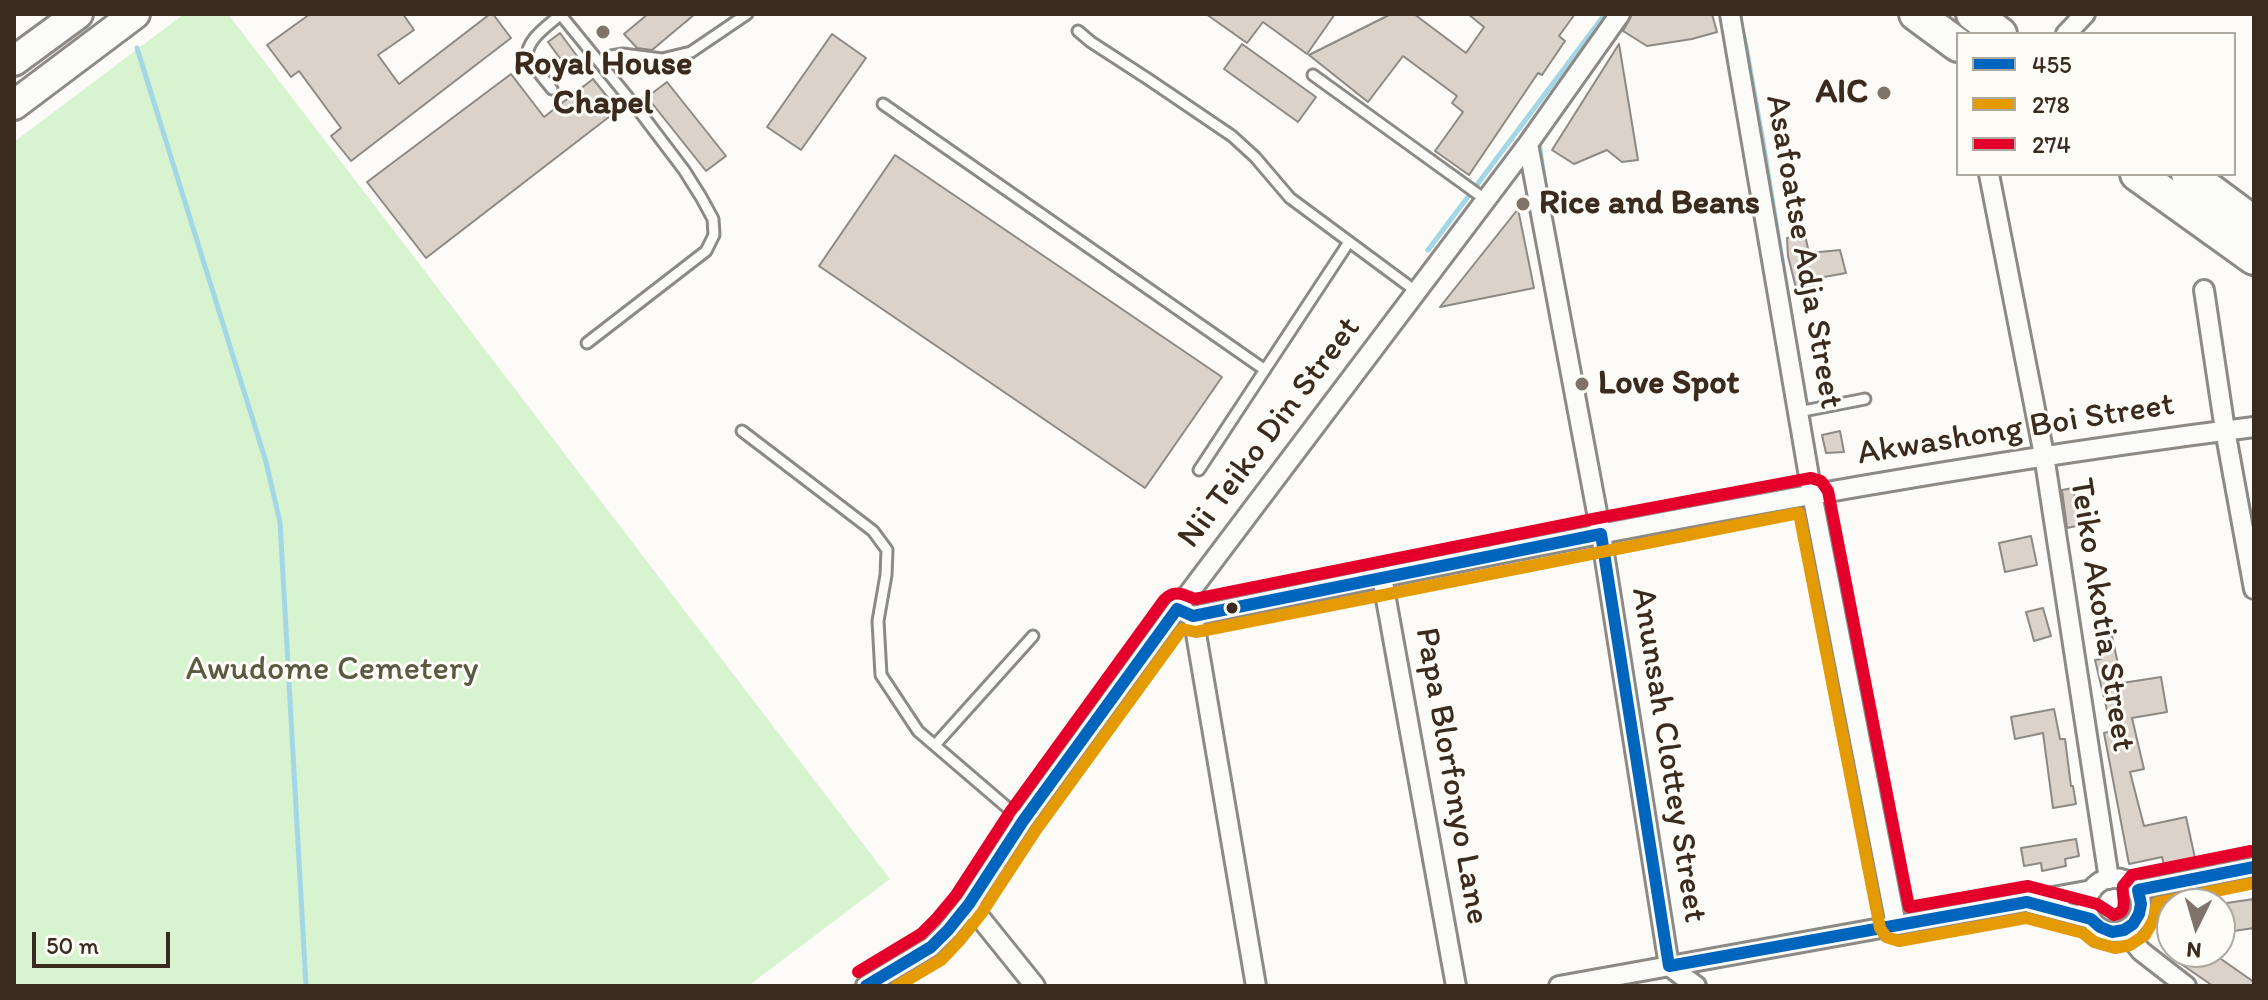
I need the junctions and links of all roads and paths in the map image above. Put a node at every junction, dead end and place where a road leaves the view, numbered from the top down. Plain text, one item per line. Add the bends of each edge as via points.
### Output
1 (78, 14) edge
2 (135, 14) edge
3 (560, 14) edge
4 (747, 14) edge
5 (1620, 14) edge
6 (1730, 14) edge
7 (1916, 14) edge
8 (1973, 14) edge
9 (2085, 14) edge
10 (1078, 31) dead end
11 (1997, 32) edge
12 (2068, 32) edge
13 (1956, 44) edge
14 (14, 61) edge
15 (602, 64) junction
16 (1313, 75) dead end
17 (552, 89) dead end
18 (883, 104) dead end
19 (14, 105) edge
20 (1528, 144) junction
21 (1989, 176) edge
22 (2140, 176) edge
23 (2191, 176) edge
24 (1486, 200) junction
25 (2254, 223) edge
26 (1349, 242) junction
27 (2254, 258) edge
28 (2204, 290) dead end
29 (1417, 292) junction
30 (587, 343) dead end
31 (1265, 370) junction
32 (1865, 399) dead end
33 (1798, 412) junction
34 (2254, 427) edge
35 (2225, 430) junction
36 (742, 431) dead end
37 (2044, 455) junction
38 (1199, 470) dead end
39 (1812, 494) junction
40 (1601, 534) junction
41 (1382, 577) junction
42 (2254, 589) edge
43 (1185, 612) junction
44 (1033, 636) dead end
45 (935, 745) junction
46 (1023, 821) junction
47 (2254, 867) edge
48 (2109, 879) junction
49 (2092, 890) junction
50 (2138, 890) junction
51 (2027, 902) junction
52 (969, 904) junction
53 (2091, 919) junction
54 (1896, 925) junction
55 (2124, 930) junction
56 (1669, 966) junction
57 (866, 986) edge
58 (1035, 986) edge
59 (1256, 986) edge
60 (1456, 986) edge
61 (1559, 986) edge
62 (1696, 986) edge
63 (2186, 986) edge

1 - 14 main road
2 - 19 main road
3 - 15 lane
3 - 17 lane via 526,53
4 - 15 lane via 691,52 662,59 623,54
5 - 20 street, Nii Teiko Din Street
6 - 33 street, Asafoatse Adja Street
7 - 13 highway
8 - 11 highway
9 - 12 street
10 - 26 lane via 1232,136 1290,198
15 - 30 lane via 684,170 713,219 714,235 706,251
16 - 24 lane
18 - 31 lane
20 - 24 street, Nii Teiko Din Street
20 - 40 street, Anunsah Clottey Street
21 - 37 street, Teiko Akotia Street
22 - 27 highway
23 - 25 highway
24 - 29 street, Nii Teiko Din Street
26 - 29 lane
26 - 31 lane
28 - 35 street
29 - 43 street, Nii Teiko Din Street
31 - 38 lane
32 - 33 lane
33 - 39 street, Asafoatse Adja Street
34 - 35 street, Akwashong Boi Street
35 - 37 street, Akwashong Boi Street
35 - 42 street
36 - 45 lane via 873,531 887,550 878,621 881,675 918,731
37 - 39 street, Akwashong Boi Street
37 - 48 street, Teiko Akotia Street
39 - 40 street, Akwashong Boi Street
39 - 54 street, Asafoatse Adja Street
40 - 41 street, Akwashong Boi Street
40 - 56 street, Anunsah Clottey Street
41 - 43 street, Akwashong Boi Street
41 - 60 street, Papa Blorfonyo Lane
43 - 46 street, Nii Teiko Din Street
43 - 59 street
44 - 45 lane
45 - 46 lane
46 - 52 street, Nii Teiko Din Street
47 - 50 street
48 - 49 street
48 - 50 street via 2127,880
49 - 51 street
49 - 53 street
50 - 55 street via 2139,914
51 - 53 street
51 - 54 street
52 - 57 street, Nii Teiko Din Street via 931,947
52 - 58 street
53 - 55 street via 2112,932
54 - 56 street
55 - 63 street via 2141,951
56 - 61 street
56 - 62 street, Anunsah Clottey Street

